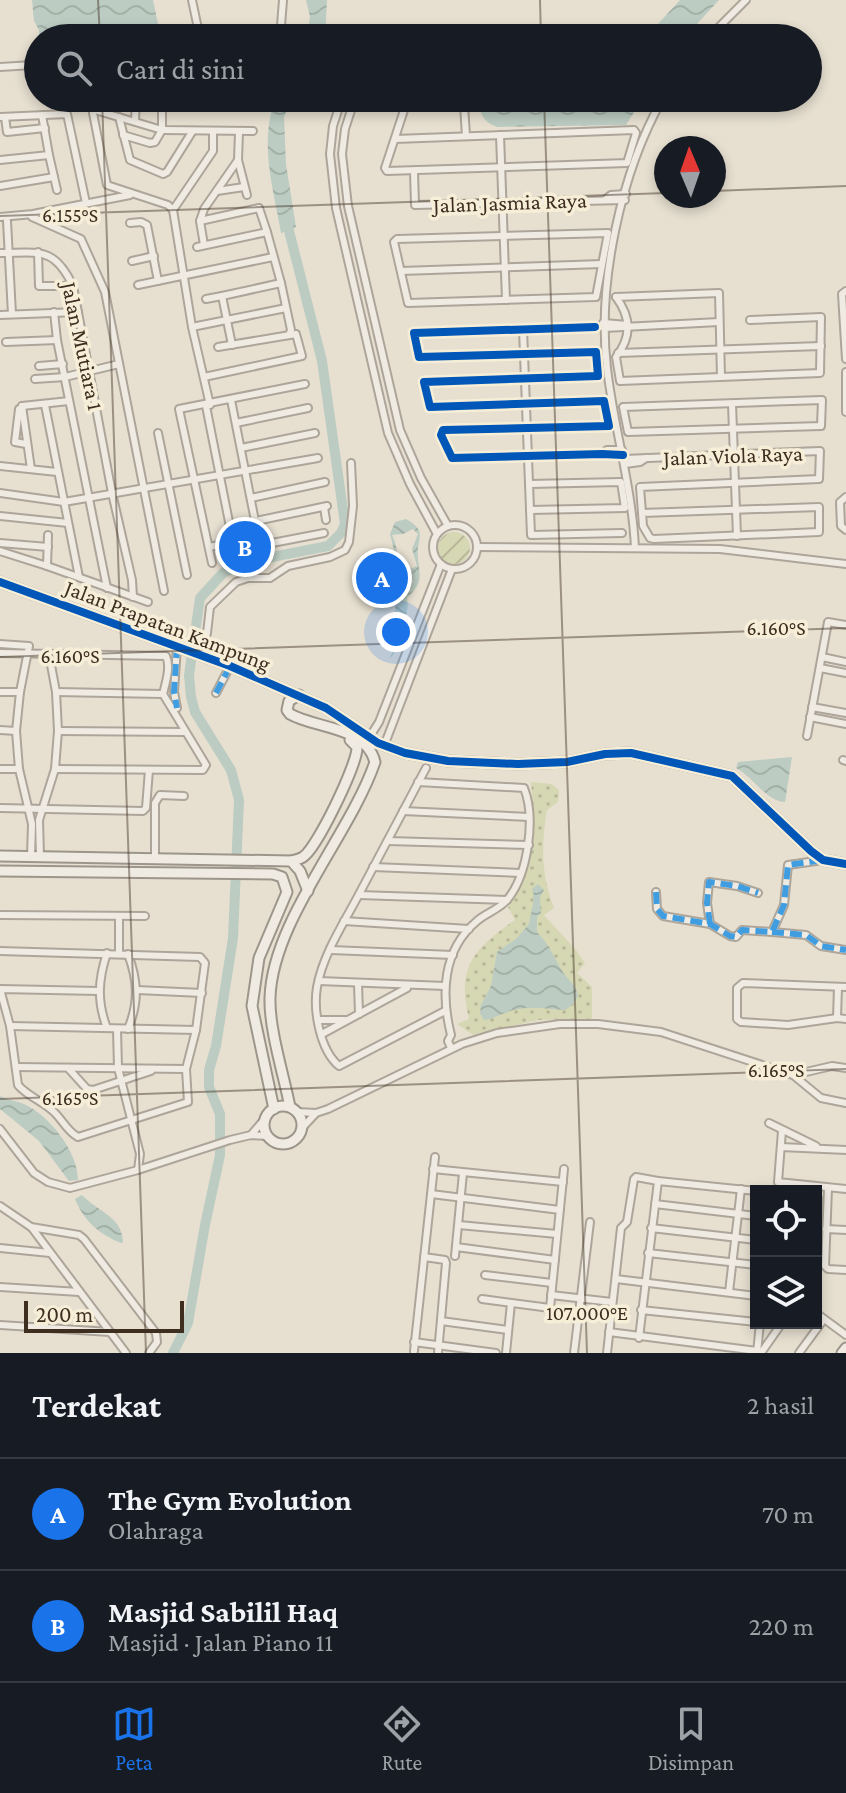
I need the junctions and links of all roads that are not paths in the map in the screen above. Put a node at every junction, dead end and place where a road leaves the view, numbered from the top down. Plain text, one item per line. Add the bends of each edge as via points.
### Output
1 (192, 0) edge
2 (283, 0) edge
3 (746, 0) edge
4 (197, 24) edge
5 (281, 24) edge
6 (722, 24) edge
7 (24, 66) edge
8 (0, 67) edge
9 (94, 112) edge
10 (102, 112) edge
11 (135, 112) edge
12 (162, 112) edge
13 (338, 112) edge
14 (350, 112) edge
15 (403, 112) edge
16 (464, 112) edge
17 (655, 112) edge
18 (42, 115) junction
19 (2, 117) edge
20 (119, 117) junction
21 (135, 121) junction
22 (45, 128) junction
23 (162, 130) junction
24 (253, 131) dead end
25 (192, 132) junction
26 (239, 132) junction
27 (213, 133) junction
28 (123, 135) junction
29 (500, 135) junction
30 (466, 136) junction
31 (395, 139) junction
32 (49, 155) junction
33 (0, 160) edge
34 (238, 160) junction
35 (501, 168) junction
36 (414, 171) junction
37 (54, 177) junction
38 (107, 185) junction
39 (0, 186) edge
40 (244, 187) junction
41 (174, 188) dead end
42 (57, 190) dead end
43 (217, 191) junction
44 (134, 194) junction
45 (183, 194) junction
46 (247, 195) dead end
47 (625, 197) junction
48 (109, 198) junction
49 (503, 202) junction
50 (86, 203) junction
51 (173, 210) junction
52 (33, 216) junction
53 (2, 219) edge
54 (200, 221) junction
55 (130, 223) dead end
56 (267, 232) junction
57 (504, 236) junction
58 (38, 252) junction
59 (0, 253) edge
60 (9, 253) junction
61 (154, 256) junction
62 (273, 257) junction
63 (132, 261) dead end
64 (602, 264) junction
65 (505, 268) junction
66 (401, 271) junction
67 (183, 277) junction
68 (158, 281) junction
69 (281, 283) junction
70 (138, 285) dead end
71 (73, 286) junction
72 (846, 291) edge
73 (222, 296) junction
74 (206, 299) dead end
75 (506, 300) junction
76 (286, 308) junction
77 (54, 312) junction
78 (78, 312) junction
79 (12, 314) junction
80 (0, 315) edge
81 (227, 320) junction
82 (750, 320) dead end
83 (719, 322) junction
84 (845, 324) edge
85 (604, 325) junction
86 (628, 325) junction
87 (192, 327) junction
88 (595, 327) dead end
89 (523, 329) junction
90 (289, 335) junction
91 (57, 340) junction
92 (6, 342) dead end
93 (232, 345) junction
94 (821, 346) junction
95 (218, 347) dead end
96 (720, 350) junction
97 (618, 353) junction
98 (524, 354) junction
99 (846, 359) edge
100 (63, 364) junction
101 (119, 364) junction
102 (39, 366) dead end
103 (846, 372) edge
104 (90, 373) junction
105 (65, 377) junction
106 (204, 377) junction
107 (721, 377) junction
108 (35, 379) dead end
109 (525, 379) junction
110 (305, 384) dead end
111 (231, 400) junction
112 (69, 401) junction
113 (526, 404) junction
114 (732, 404) junction
115 (45, 405) junction
116 (208, 405) junction
117 (308, 408) dead end
118 (846, 410) edge
119 (236, 423) junction
120 (527, 428) junction
121 (733, 429) junction
122 (158, 433) dead end
123 (315, 433) dead end
124 (241, 448) junction
125 (734, 455) junction
126 (528, 456) junction
127 (624, 457) junction
128 (318, 458) dead end
129 (351, 463) dead end
130 (0, 466) edge
131 (31, 469) junction
132 (245, 471) junction
133 (57, 472) junction
134 (221, 475) junction
135 (421, 478) junction
136 (194, 479) junction
137 (325, 482) dead end
138 (735, 483) junction
139 (165, 484) junction
140 (410, 484) junction
141 (529, 484) junction
142 (146, 487) junction
143 (0, 493) edge
144 (112, 493) junction
145 (846, 497) edge
146 (88, 498) junction
147 (251, 498) junction
148 (64, 502) junction
149 (530, 510) junction
150 (736, 510) junction
151 (642, 513) junction
152 (0, 516) edge
153 (326, 520) dead end
154 (256, 521) junction
155 (68, 523) junction
156 (448, 526) junction
157 (846, 530) edge
158 (324, 533) dead end
159 (622, 533) dead end
160 (437, 534) junction
161 (48, 535) dead end
162 (737, 536) junction
163 (260, 540) junction
164 (233, 542) junction
165 (0, 543) edge
166 (48, 547) junction
167 (209, 547) junction
168 (477, 547) junction
169 (635, 548) junction
170 (0, 551) edge
171 (212, 563) dead end
172 (441, 564) junction
173 (846, 564) edge
174 (47, 566) junction
175 (452, 569) junction
176 (187, 575) dead end
177 (79, 577) junction
178 (0, 582) edge
179 (107, 588) junction
180 (164, 591) dead end
181 (133, 597) junction
182 (148, 602) dead end
183 (846, 625) edge
184 (0, 644) edge
185 (180, 647) junction
186 (0, 653) edge
187 (29, 654) junction
188 (49, 654) junction
189 (200, 654) junction
190 (822, 657) junction
191 (846, 662) edge
192 (230, 666) junction
193 (820, 668) junction
194 (846, 673) edge
195 (287, 691) junction
196 (0, 692) edge
197 (20, 692) junction
198 (56, 692) junction
199 (216, 693) dead end
200 (163, 694) junction
201 (299, 695) junction
202 (812, 707) junction
203 (177, 708) dead end
204 (846, 713) edge
205 (810, 717) junction
206 (846, 724) edge
207 (0, 730) edge
208 (16, 731) junction
209 (58, 731) junction
210 (185, 732) junction
211 (807, 736) dead end
212 (369, 738) junction
213 (384, 746) junction
214 (426, 768) dead end
215 (0, 769) edge
216 (19, 769) junction
217 (55, 769) junction
218 (149, 770) junction
219 (418, 782) junction
220 (345, 783) junction
221 (361, 792) junction
222 (184, 796) dead end
223 (0, 808) edge
224 (26, 808) junction
225 (44, 808) junction
226 (403, 811) junction
227 (529, 817) junction
228 (388, 841) junction
229 (529, 845) junction
230 (0, 856) edge
231 (35, 856) junction
232 (155, 859) junction
233 (823, 860) junction
234 (291, 861) junction
235 (846, 864) edge
236 (373, 867) junction
237 (0, 871) edge
238 (35, 871) junction
239 (521, 873) junction
240 (308, 891) junction
241 (656, 892) dead end
242 (758, 893) dead end
243 (359, 895) junction
244 (507, 900) junction
245 (0, 915) edge
246 (119, 916) junction
247 (145, 916) dead end
248 (344, 921) junction
249 (710, 924) junction
250 (469, 929) junction
251 (772, 932) junction
252 (331, 950) junction
253 (846, 950) edge
254 (0, 951) edge
255 (107, 953) junction
256 (119, 954) junction
257 (128, 954) junction
258 (453, 955) junction
259 (256, 972) junction
260 (273, 976) junction
261 (319, 981) junction
262 (358, 984) junction
263 (445, 986) junction
264 (410, 987) junction
265 (842, 987) edge
266 (137, 990) junction
267 (99, 991) junction
268 (202, 993) junction
269 (445, 1011) junction
270 (359, 1014) junction
271 (837, 1018) junction
272 (348, 1019) junction
273 (846, 1019) edge
274 (318, 1020) junction
275 (10, 1026) junction
276 (107, 1028) junction
277 (117, 1029) junction
278 (128, 1029) junction
279 (196, 1030) junction
280 (322, 1034) junction
281 (451, 1035) junction
282 (462, 1044) junction
283 (451, 1048) junction
284 (16, 1067) junction
285 (68, 1068) junction
286 (118, 1068) junction
287 (846, 1068) edge
288 (156, 1069) junction
289 (186, 1069) junction
290 (810, 1070) junction
291 (793, 1075) junction
292 (120, 1083) junction
293 (803, 1086) junction
294 (846, 1103) edge
295 (274, 1109) junction
296 (293, 1110) junction
297 (316, 1113) junction
298 (263, 1121) junction
299 (130, 1122) junction
300 (769, 1123) dead end
301 (303, 1127) junction
302 (0, 1129) edge
303 (782, 1131) junction
304 (251, 1135) junction
305 (3, 1136) edge
306 (267, 1136) junction
307 (781, 1147) junction
308 (822, 1149) junction
309 (846, 1150) edge
310 (140, 1154) junction
311 (435, 1157) dead end
312 (152, 1165) junction
313 (433, 1169) junction
314 (564, 1169) dead end
315 (138, 1170) junction
316 (463, 1173) junction
317 (658, 1181) junction
318 (563, 1182) junction
319 (828, 1188) junction
320 (741, 1189) junction
321 (846, 1189) edge
322 (750, 1190) edge
323 (431, 1194) junction
324 (461, 1198) junction
325 (655, 1204) junction
326 (0, 1206) edge
327 (560, 1210) junction
328 (737, 1214) junction
329 (750, 1215) edge
330 (590, 1222) dead end
331 (459, 1225) junction
332 (31, 1227) junction
333 (651, 1228) junction
334 (826, 1229) junction
335 (846, 1230) edge
336 (557, 1234) junction
337 (735, 1237) junction
338 (750, 1239) edge
339 (456, 1247) junction
340 (0, 1248) edge
341 (50, 1253) junction
342 (648, 1253) junction
343 (455, 1256) dead end
344 (424, 1257) junction
345 (555, 1260) junction
346 (732, 1262) junction
347 (750, 1264) edge
348 (846, 1270) edge
349 (485, 1275) dead end
350 (616, 1279) junction
351 (644, 1281) junction
352 (552, 1283) junction
353 (0, 1287) edge
354 (79, 1292) junction
355 (729, 1292) junction
356 (551, 1295) junction
357 (750, 1295) edge
358 (482, 1299) dead end
359 (580, 1299) junction
360 (612, 1302) junction
361 (511, 1303) junction
362 (641, 1310) junction
363 (824, 1319) joint
364 (441, 1321) junction
365 (750, 1322) edge
366 (0, 1325) edge
367 (758, 1329) edge
368 (777, 1329) edge
369 (508, 1330) junction
370 (110, 1332) junction
371 (609, 1332) junction
372 (846, 1335) edge
373 (639, 1338) junction
374 (414, 1342) junction
375 (119, 1343) junction
376 (846, 1348) edge
377 (439, 1349) edge
378 (414, 1351) dead end
379 (758, 1352) edge
380 (116, 1353) edge
381 (126, 1353) edge
382 (149, 1353) edge
383 (496, 1353) edge
384 (506, 1353) edge
385 (574, 1353) edge
386 (607, 1353) edge
387 (799, 1353) edge
388 (842, 1353) edge

1 - 4 street
2 - 5 street
3 - 6 street
7 - 8 street
9 - 38 street
10 - 20 street
11 - 21 street
12 - 23 street
13 - 140 street via 330,154 336,208 388,433
14 - 135 street via 342,154 348,206 400,430
15 - 31 street
16 - 30 street
17 - 47 street
18 - 19 street
18 - 22 street
18 - 50 street via 67,114
19 - 22 street via 7,132
20 - 21 street
20 - 28 street
21 - 23 street
22 - 32 street
23 - 25 street
23 - 28 street via 150,143
24 - 26 street
25 - 27 street
25 - 28 street via 163,174 131,162
26 - 27 street
26 - 34 street
27 - 45 street via 213,151
29 - 30 street
29 - 35 street
29 - 35 street via 636,133 627,163
30 - 31 street
31 - 36 street via 385,168
32 - 33 street
32 - 37 street
34 - 40 street
34 - 43 street
35 - 36 street
35 - 49 street
36 - 49 street, Jalan Jasmia Raya via 415,205
37 - 39 street
37 - 42 street
38 - 44 street
38 - 48 street
40 - 43 street
40 - 46 street
41 - 45 street
43 - 54 street
44 - 48 street
44 - 51 street
45 - 51 street
47 - 49 street, Jalan Jasmia Raya
47 - 85 street via 607,279
48 - 50 street
49 - 57 street
50 - 52 street
51 - 67 street
52 - 53 street
52 - 101 street via 81,239 86,247 105,292
53 - 60 street
54 - 56 street via 259,208
54 - 56 street via 200,246
55 - 61 street via 147,225
56 - 62 street
57 - 64 street via 608,233
57 - 65 street
57 - 66 street via 397,239
58 - 60 street
58 - 71 street, Jalan Mutiara 1 via 63,265
58 - 71 street via 39,286
59 - 60 street
60 - 79 street
61 - 63 street
61 - 68 street
62 - 67 street
62 - 69 street
64 - 65 street
64 - 75 street via 596,297
65 - 66 street
65 - 75 street
66 - 75 street via 408,303
67 - 68 street
67 - 87 street
68 - 70 street
69 - 73 street
69 - 76 street
71 - 78 street, Jalan Mutiara 1
72 - 84 street
73 - 74 street
73 - 81 street
76 - 81 street
76 - 90 street
77 - 78 street
77 - 79 street
77 - 91 street
78 - 104 street, Jalan Mutiara 1
79 - 80 street
81 - 87 street
81 - 93 street
82 - 94 street via 821,317
83 - 86 street
83 - 86 street via 719,293 616,297 626,310
83 - 96 street
84 - 99 street
85 - 86 street
85 - 127 street
86 - 97 street
87 - 106 street
88 - 89 street
89 - 98 street
89 - 98 street via 414,333 419,357
90 - 93 street
90 - 106 street via 297,334 302,357
91 - 92 street
91 - 100 street
93 - 95 street
94 - 96 street
94 - 107 street via 817,374
96 - 97 street
96 - 107 street
97 - 107 street via 618,377 625,382
98 - 109 street
98 - 109 street via 596,352 598,376
100 - 102 street
100 - 105 street
101 - 104 street
101 - 142 street
103 - 118 street
104 - 105 street
104 - 144 street, Jalan Mutiara 1
105 - 108 street
105 - 112 street
106 - 116 street
109 - 113 street
109 - 113 street via 424,382 430,407
110 - 111 street
111 - 116 street
111 - 119 street
112 - 115 street
112 - 146 street
113 - 120 street
113 - 120 street via 604,401 609,426
114 - 121 street
114 - 121 street via 822,400 821,426
114 - 121 street via 623,407 628,432
115 - 131 street via 20,407 15,442 26,444
115 - 133 street
116 - 134 street
116 - 136 street via 179,409
117 - 119 street
119 - 124 street
120 - 126 street
120 - 126 street, Jalan Viola Raya via 443,430 441,435 452,458
121 - 125 street
122 - 139 street
123 - 124 street
124 - 132 street
125 - 127 street, Jalan Viola Raya via 640,462
125 - 138 street
125 - 138 street, Jalan Viola Raya via 820,451 819,479
126 - 127 street, Jalan Viola Raya via 607,450
126 - 141 street
127 - 169 street
128 - 132 street
129 - 189 street via 353,506 345,550 286,566 270,578 236,582 210,607
130 - 131 street
131 - 133 street
132 - 134 street
132 - 147 street
133 - 148 street
134 - 136 street
134 - 164 street
135 - 140 street
135 - 156 street
136 - 139 street
136 - 167 street
137 - 147 street
138 - 150 street
138 - 151 street via 640,487
139 - 142 street
139 - 176 street
140 - 160 street
141 - 149 street
141 - 149 street via 621,482 625,508
142 - 144 street
142 - 180 street
143 - 148 street
144 - 146 street
144 - 181 street, Jalan Mutiara 1
145 - 157 street via 840,502 841,526
146 - 148 street
146 - 179 street
147 - 154 street
148 - 155 street
149 - 159 street via 531,535
150 - 151 street
150 - 162 street
150 - 162 street via 819,507 819,532
151 - 162 street via 650,538
152 - 155 street
153 - 154 street via 326,506
154 - 163 street
155 - 177 street
156 - 160 street
156 - 168 street via 468,529
158 - 163 street
160 - 172 street via 433,550
161 - 166 street
163 - 164 street
164 - 167 street
165 - 166 street
166 - 174 street
167 - 171 street
168 - 169 street
168 - 175 street via 472,561
169 - 173 street via 720,549
170 - 174 street
172 - 175 street
172 - 212 street
174 - 177 street
175 - 213 street
177 - 179 street
178 - 185 street, Jalan Prapatan Kampung
179 - 181 street
181 - 182 street
183 - 190 street via 828,622
184 - 187 street via 27,645
185 - 189 street, Jalan Prapatan Kampung
185 - 203 street
186 - 187 street
187 - 188 street
187 - 197 street
188 - 198 street
188 - 200 street via 166,656
189 - 192 street, Jalan Prapatan Kampung
190 - 191 street
190 - 193 street
192 - 195 street, Jalan Prapatan Kampung
192 - 199 street
193 - 194 street
193 - 202 street
195 - 201 street, Jalan Prapatan Kampung
195 - 220 street via 286,715 357,747
196 - 197 street
197 - 208 street
198 - 200 street
198 - 209 street
200 - 210 street
201 - 212 street, Jalan Prapatan Kampung
201 - 221 street via 289,701 290,714 347,734 373,754
202 - 204 street
202 - 205 street
205 - 206 street
205 - 211 street
207 - 208 street
208 - 216 street
209 - 210 street
209 - 217 street
210 - 218 street via 205,769
212 - 213 street, Jalan Prapatan Kampung
213 - 233 street, Jalan Prapatan Kampung via 478,764 567,762 619,752 721,772 741,783
214 - 219 street
215 - 216 street
216 - 224 street
217 - 218 street
217 - 225 street
218 - 225 street via 143,811
219 - 226 street
219 - 227 street via 521,787
220 - 221 street
220 - 234 street via 311,848
221 - 240 street
222 - 232 street via 160,795 155,803
223 - 224 street
224 - 225 street
224 - 231 street
225 - 231 street
226 - 227 street
226 - 228 street
227 - 229 street
228 - 229 street
228 - 236 street
229 - 239 street
230 - 231 street
231 - 232 street
231 - 238 street
232 - 234 street
233 - 235 street
233 - 251 street via 788,865 784,905
234 - 240 street
236 - 239 street
236 - 243 street
237 - 238 street
238 - 259 street via 282,877 287,892
239 - 244 street
240 - 260 street
241 - 249 street via 660,915
242 - 249 street via 709,882
243 - 244 street
243 - 248 street
244 - 250 street
245 - 246 street
246 - 247 street
246 - 256 street
248 - 250 street
248 - 252 street
249 - 251 street via 731,937 742,930
250 - 258 street
251 - 253 street via 806,935 821,946
252 - 258 street
252 - 261 street
254 - 255 street
255 - 256 street
255 - 267 street
256 - 257 street
257 - 266 street
257 - 268 street via 204,958
258 - 263 street
259 - 260 street
259 - 295 street via 252,1006
260 - 296 street via 271,1012
261 - 262 street
261 - 274 street
262 - 264 street
262 - 270 street
263 - 264 street
263 - 269 street
264 - 270 street
265 - 271 street
265 - 271 street via 743,983 737,988 741,1022 788,1025
266 - 268 street
266 - 278 street
267 - 275 street via 0,989
267 - 276 street
268 - 279 street
269 - 280 street via 339,1066
269 - 281 street
270 - 272 street
271 - 273 street
272 - 274 street
272 - 280 street
274 - 280 street
275 - 276 street
275 - 284 street
276 - 277 street
277 - 278 street
277 - 286 street
278 - 279 street
279 - 289 street
281 - 282 street
281 - 283 street
282 - 283 street
282 - 291 street via 526,1028 598,1024 661,1032
283 - 297 street
284 - 285 street
284 - 299 street via 23,1091 54,1111 78,1137
285 - 286 street
285 - 292 street via 87,1089
286 - 288 street
286 - 292 street
287 - 290 street
288 - 289 street
288 - 292 street
289 - 299 street via 186,1104
290 - 291 street
290 - 293 street
291 - 293 street
292 - 299 street
293 - 294 street via 821,1098
295 - 296 street
295 - 298 street
296 - 297 street
296 - 301 street
297 - 301 street
298 - 304 street
298 - 306 street
299 - 310 street
300 - 303 street
301 - 306 street via 288,1143
302 - 305 street
303 - 307 street
303 - 308 street
304 - 306 street
304 - 312 street
305 - 315 street via 34,1173 70,1188
307 - 308 street
307 - 319 street via 778,1182
308 - 309 street
310 - 312 street
310 - 315 street
311 - 313 street
312 - 315 street
313 - 316 street
313 - 323 street
314 - 318 street
316 - 318 street
316 - 324 street
317 - 320 street
317 - 325 street
317 - 350 street via 634,1178 627,1222 621,1228
318 - 327 street
319 - 321 street
319 - 334 street
320 - 322 street
320 - 328 street
323 - 324 street
323 - 344 street
324 - 327 street
324 - 331 street
325 - 328 street
325 - 333 street
326 - 332 street
327 - 336 street
328 - 329 street
328 - 337 street
330 - 359 street
331 - 336 street
331 - 339 street
332 - 341 street
332 - 382 street via 84,1239 156,1333
333 - 337 street
333 - 342 street
334 - 335 street
334 - 348 street via 825,1266
336 - 345 street
337 - 338 street
337 - 346 street
339 - 343 street
339 - 345 street
340 - 341 street
341 - 354 street
342 - 346 street
342 - 351 street
344 - 364 street via 446,1261
344 - 374 street
345 - 352 street
346 - 347 street
346 - 355 street
349 - 352 street
350 - 351 street
350 - 360 street
351 - 355 street
351 - 362 street
352 - 356 street
353 - 354 street
354 - 370 street
355 - 357 street
356 - 359 street
356 - 361 street via 550,1308
358 - 361 street
359 - 360 street
359 - 385 street
360 - 371 street
361 - 369 street
362 - 365 street
362 - 373 street
363 - 372 street
363 - 387 street
364 - 369 street
364 - 377 street
366 - 370 street
367 - 379 street
368 - 379 street
369 - 384 street
370 - 375 street
371 - 373 street
371 - 386 street
373 - 379 street
374 - 377 street
374 - 378 street
375 - 380 street
375 - 381 street
376 - 388 street
377 - 383 street

